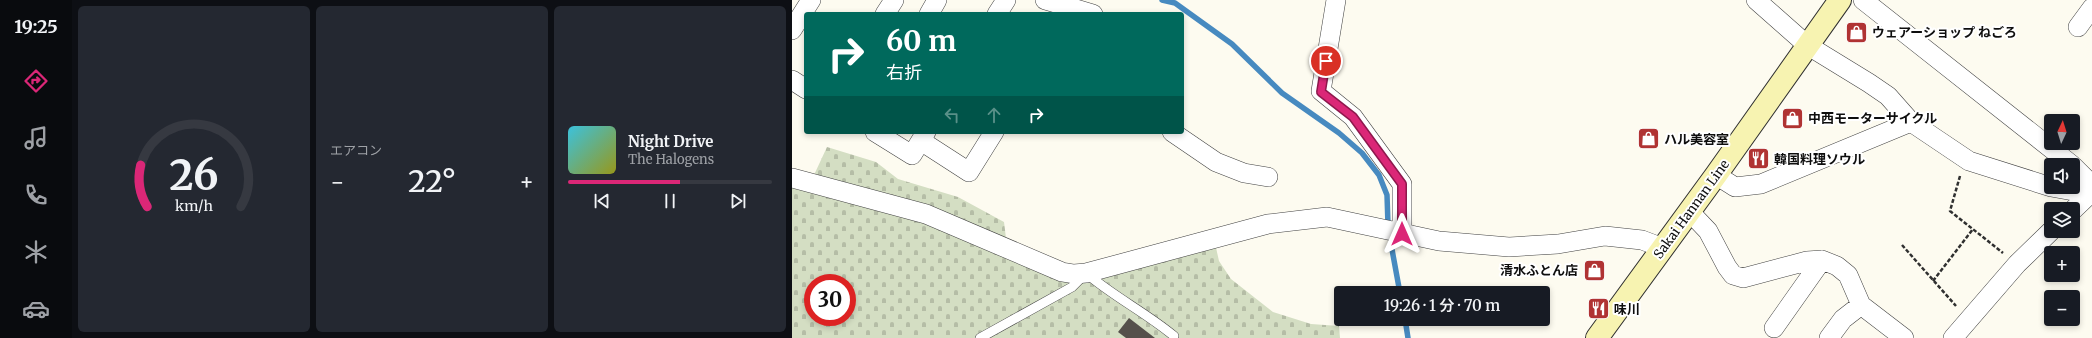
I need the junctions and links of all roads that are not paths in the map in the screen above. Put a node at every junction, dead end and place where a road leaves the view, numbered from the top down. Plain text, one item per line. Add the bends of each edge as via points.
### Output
1 (811, 0) edge
2 (894, 0) edge
3 (937, 0) edge
4 (1006, 0) edge
5 (1045, 0) edge
6 (1336, 0) edge
7 (1756, 0) edge
8 (1840, 0) edge
9 (1863, 0) edge
10 (2092, 8) edge
11 (1068, 11) edge
12 (886, 12) edge
13 (930, 12) edge
14 (998, 12) edge
15 (2078, 27) dead end
16 (792, 30) edge
17 (1808, 45) junction
18 (792, 80) edge
19 (804, 88) edge
20 (1911, 122) junction
21 (878, 134) edge
22 (993, 134) edge
23 (1175, 134) edge
24 (923, 136) edge
25 (2063, 158) edge
26 (1716, 175) junction
27 (1268, 176) dead end
28 (2080, 176) edge
29 (792, 178) edge
30 (2091, 190) edge
31 (2080, 202) edge
32 (1689, 211) junction
33 (1402, 234) junction
34 (2044, 238) edge
35 (1663, 248) junction
36 (1822, 260) junction
37 (1086, 273) junction
38 (1861, 305) junction
39 (1774, 328) dead end
40 (1174, 336) dead end
41 (980, 338) edge
42 (1597, 338) edge
43 (1829, 338) edge
44 (1904, 338) edge
45 (1953, 338) edge

1 - 16 street
2 - 12 street
3 - 13 street
4 - 14 street
5 - 11 street
6 - 33 street via 1321,92 1353,117 1402,184
7 - 17 street
8 - 17 main road, Sakai Hannan Line
9 - 25 street
10 - 15 street
17 - 20 street via 1882,92
17 - 26 main road, Sakai Hannan Line
18 - 19 street
20 - 26 street via 1761,184 1735,187
20 - 30 street via 1965,159 2051,187
21 - 24 street via 912,155
22 - 24 street via 969,172
23 - 27 street via 1216,162 1244,173
26 - 32 main road, Sakai Hannan Line
28 - 30 street
29 - 37 street via 926,214 1062,272
30 - 31 street
32 - 35 main road, Sakai Hannan Line
32 - 36 street via 1708,231 1733,275 1743,278 1807,261
33 - 35 street via 1439,241 1510,247 1558,244 1605,236 1642,240
33 - 37 street via 1327,217 1268,224
34 - 45 street via 2017,264
35 - 42 main road, Sakai Hannan Line
36 - 38 street via 1837,266 1848,275
36 - 39 street
37 - 40 lane via 1102,287 1150,316
37 - 41 lane via 1072,287
38 - 43 street via 1842,319
38 - 44 street

